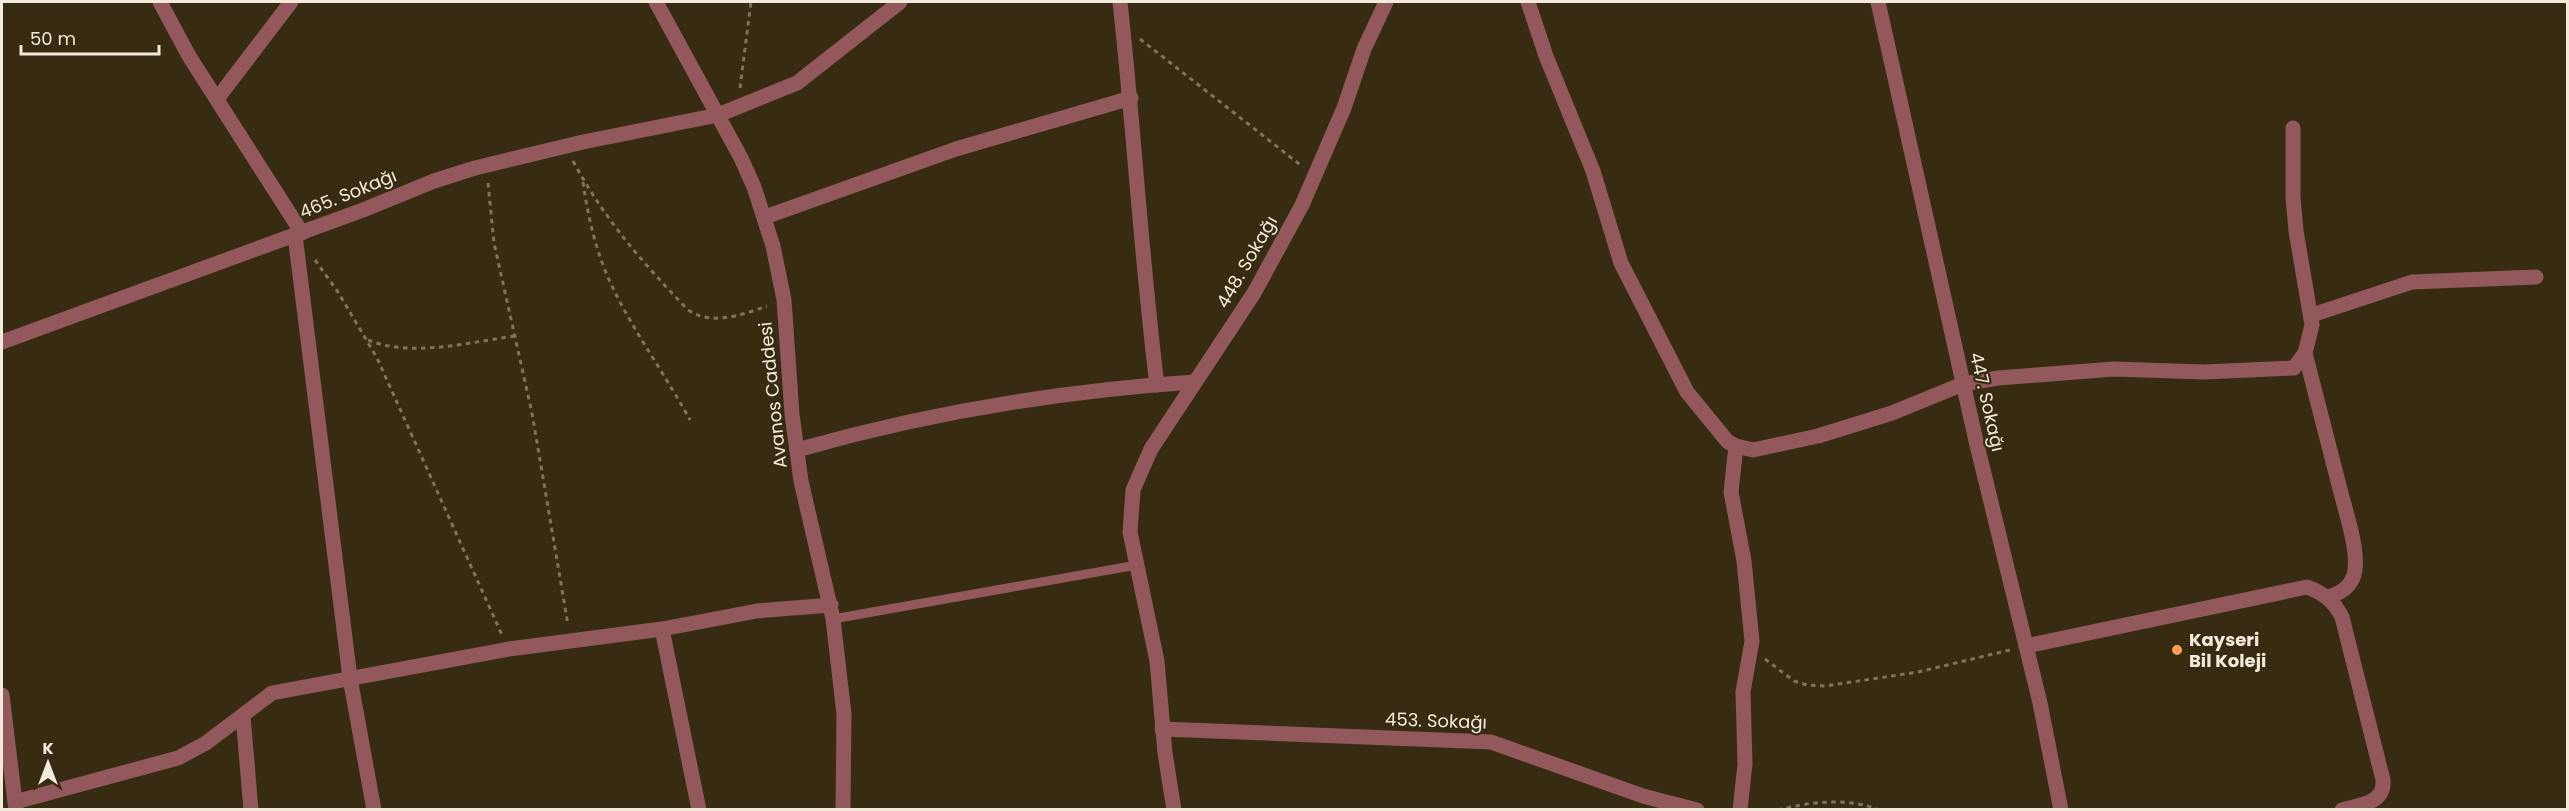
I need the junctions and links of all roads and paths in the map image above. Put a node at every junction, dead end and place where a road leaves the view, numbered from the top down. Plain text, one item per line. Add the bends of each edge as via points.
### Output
1 (160, 2) edge
2 (291, 2) edge
3 (656, 2) edge
4 (751, 2) edge
5 (900, 2) edge
6 (1120, 2) edge
7 (1386, 2) edge
8 (1528, 2) edge
9 (1878, 2) edge
10 (1122, 25) junction
11 (1131, 98) junction
12 (218, 99) junction
13 (737, 107) junction
14 (718, 115) junction
15 (2293, 128) dead end
16 (486, 165) junction
17 (1316, 177) junction
18 (765, 217) junction
19 (299, 234) junction
20 (2536, 277) dead end
21 (784, 300) junction
22 (2312, 315) junction
23 (515, 336) junction
24 (367, 339) junction
25 (2, 342) edge
26 (2305, 353) junction
27 (1194, 382) junction
28 (1963, 384) junction
29 (1157, 385) junction
30 (690, 420) dead end
31 (1736, 447) junction
32 (797, 450) junction
33 (1137, 566) junction
34 (2327, 597) junction
35 (832, 612) junction
36 (662, 629) junction
37 (1752, 640) junction
38 (571, 641) junction
39 (2026, 646) junction
40 (509, 649) junction
41 (350, 678) junction
42 (2, 695) edge
43 (243, 716) junction
44 (1162, 729) junction
45 (16, 806) edge
46 (251, 810) edge
47 (374, 810) edge
48 (699, 810) edge
49 (843, 810) edge
50 (1174, 810) edge
51 (1697, 810) edge
52 (1740, 810) edge
53 (1778, 810) edge
54 (1879, 810) edge
55 (2061, 810) edge
56 (2342, 810) edge

1 - 12 street
2 - 12 street
3 - 14 street, Avanos Caddesi
4 - 13 path
5 - 13 street, 465. Sokağı via 797,83
6 - 10 street
7 - 17 street, 448. Sokağı
8 - 31 street via 1593,171 1621,263 1687,392
9 - 28 street, 447. Sokağı
10 - 11 street
10 - 17 path
11 - 18 street via 956,149
11 - 29 street
12 - 19 street
13 - 14 street, 465. Sokağı
14 - 16 street, 465. Sokağı
14 - 18 street, Avanos Caddesi
15 - 22 street via 2296,231
16 - 19 street, 465. Sokağı
16 - 23 path via 495,243
17 - 27 street, 448. Sokağı via 1254,293
18 - 21 street, Avanos Caddesi
19 - 24 path
19 - 25 street, 465. Sokağı
19 - 41 street
20 - 22 street via 2412,282
21 - 30 path via 720,318 695,315 635,254 583,180 592,232 610,282
21 - 32 street, Avanos Caddesi
22 - 26 street
23 - 24 path via 411,350
23 - 38 path
24 - 40 path
26 - 28 street via 2294,368 2204,372 2068,370
26 - 34 street via 2356,565 2347,587
27 - 29 street
27 - 33 street, 448. Sokağı via 1137,476 1130,532
28 - 31 street via 1846,428 1753,450
28 - 39 street, 447. Sokağı
29 - 32 street via 1074,392 959,410
31 - 37 street via 1731,492 1746,570
32 - 35 street, Avanos Caddesi
33 - 35 lane
33 - 44 street, 448. Sokağı via 1157,661
34 - 39 street via 2307,587
34 - 56 street via 2342,617 2384,785 2372,802
35 - 36 street via 757,611
35 - 49 street, Avanos Caddesi via 844,724
36 - 38 street
36 - 48 street
37 - 39 path via 1781,673 1816,687 1918,672
37 - 52 street via 1743,692 1745,764
38 - 40 street
39 - 55 street, 447. Sokağı
40 - 41 street
41 - 43 street via 272,693
41 - 47 street
42 - 45 street
43 - 45 street via 178,758
43 - 46 street
44 - 50 street, 448. Sokağı
44 - 51 street, 453. Sokağı via 1491,742 1643,796
53 - 54 path via 1825,803 1864,805

